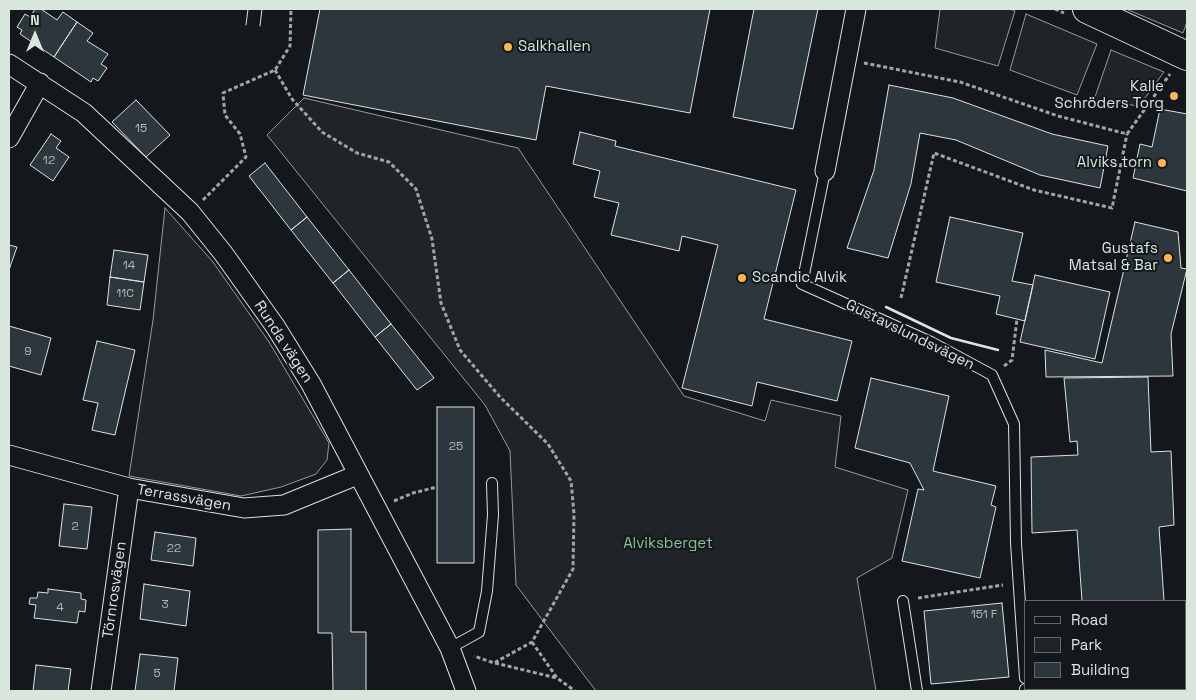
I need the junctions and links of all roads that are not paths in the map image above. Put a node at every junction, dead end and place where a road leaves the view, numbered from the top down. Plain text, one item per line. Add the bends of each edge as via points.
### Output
1 (856, 9) edge
2 (1087, 9) edge
3 (9, 64) edge
4 (1179, 64) edge
5 (40, 83) junction
6 (9, 138) edge
7 (825, 171) joint
8 (9, 455) edge
9 (357, 475) junction
10 (492, 483) dead end
11 (129, 488) junction
12 (903, 601) road end
13 (450, 648) junction
14 (1024, 664) edge
15 (101, 691) edge
16 (466, 691) edge
17 (917, 691) edge

1 - 7 street, Gustavslundsvägen
2 - 4 street
3 - 5 street, Runda vägen
5 - 6 street
5 - 9 street, Runda vägen via 84,113 190,212 275,326 311,384
7 - 14 lane, Gustavslundsvägen via 802,284 931,342 992,375 1014,424 1018,582
8 - 11 street, Terrassvägen
9 - 11 street, Terrassvägen via 284,505 244,508
9 - 13 street, Runda vägen
10 - 13 lane via 487,591 479,632
11 - 15 street, Törnrosvägen
12 - 17 lane
13 - 16 street, Runda vägen

